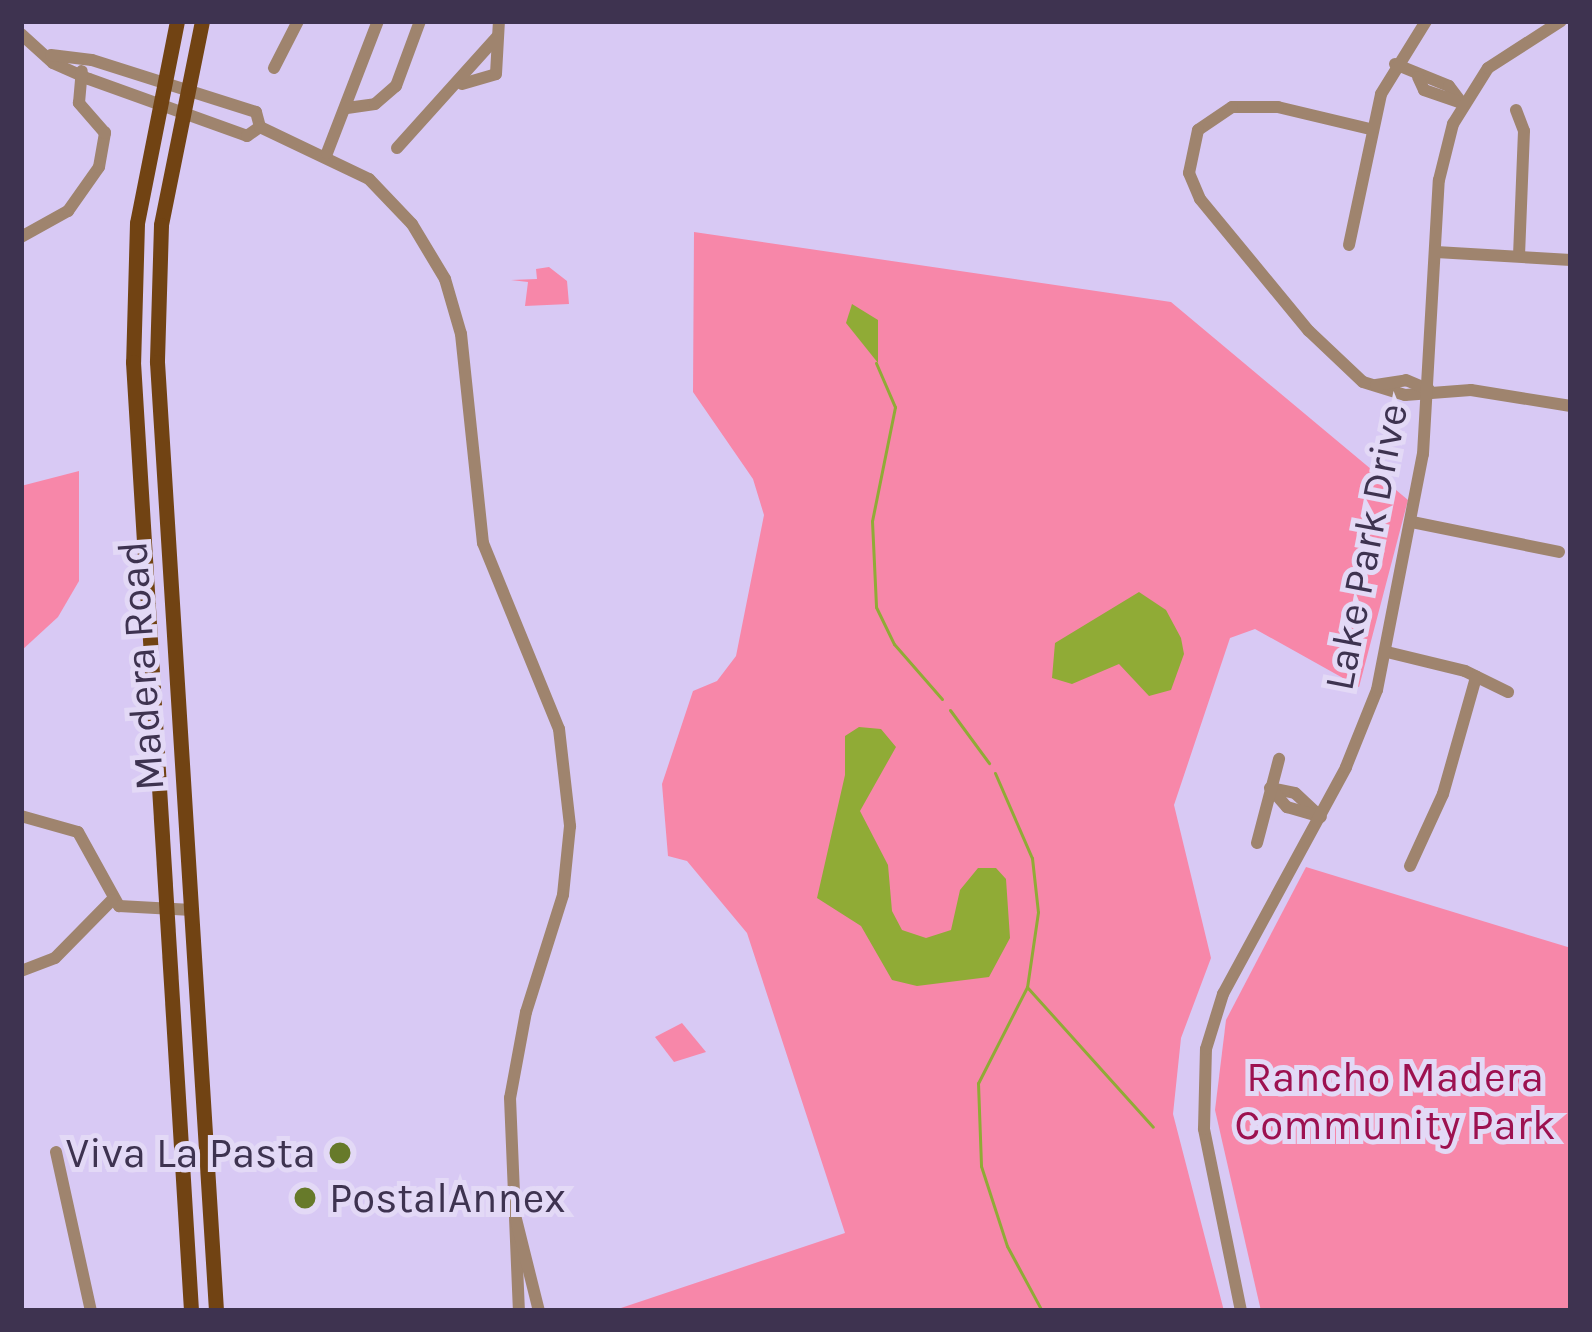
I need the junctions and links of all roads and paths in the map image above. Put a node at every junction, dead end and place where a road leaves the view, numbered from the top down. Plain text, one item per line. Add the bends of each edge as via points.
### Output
1 (177, 21) edge
2 (202, 21) edge
3 (298, 21) edge
4 (378, 21) edge
5 (420, 21) edge
6 (1426, 21) edge
7 (1561, 21) edge
8 (498, 28) edge
9 (21, 34) edge
10 (51, 55) junction
11 (85, 58) junction
12 (1395, 64) junction
13 (274, 68) dead end
14 (80, 75) junction
15 (162, 80) junction
16 (462, 84) junction
17 (185, 88) junction
18 (157, 101) junction
19 (1462, 103) junction
20 (346, 107) junction
21 (179, 110) junction
22 (1516, 110) dead end
23 (260, 127) junction
24 (1370, 129) junction
25 (397, 148) dead end
26 (327, 153) junction
27 (21, 237) edge
28 (1349, 245) dead end
29 (1436, 252) junction
30 (1519, 256) junction
31 (1571, 260) edge
32 (1429, 390) junction
33 (1571, 406) edge
34 (1412, 522) junction
35 (1559, 552) dead end
36 (1387, 652) junction
37 (1476, 677) junction
38 (1508, 692) dead end
39 (1280, 759) dead end
40 (1270, 788) junction
41 (21, 816) edge
42 (1321, 817) junction
43 (1257, 844) dead end
44 (1410, 866) dead end
45 (112, 900) junction
46 (193, 910) junction
47 (169, 911) junction
48 (21, 971) edge
49 (56, 1152) dead end
50 (513, 1210) junction
51 (91, 1311) edge
52 (191, 1311) edge
53 (216, 1311) edge
54 (519, 1311) edge
55 (538, 1311) edge
56 (1241, 1311) edge

1 - 15 main road, Madera Road
2 - 17 main road, Madera Road
3 - 13 street
4 - 20 street
5 - 20 street via 396,86 375,104
6 - 12 street
7 - 19 street, Lake Park Drive via 1488,68
8 - 16 street
8 - 16 street via 496,74
9 - 10 street
10 - 11 street
10 - 14 street
11 - 14 street
11 - 15 street
12 - 19 street via 1418,77 1424,91
12 - 24 street
14 - 18 street
14 - 27 street via 80,104 105,133 99,167 68,211
15 - 17 street
15 - 18 main road, Madera Road
16 - 25 street
17 - 21 main road, Madera Road
17 - 23 street via 256,112
18 - 21 street
18 - 47 main road, Madera Road via 137,223 133,362
19 - 29 street, Lake Park Drive via 1439,180
20 - 26 street
21 - 23 street via 247,136
21 - 46 main road, Madera Road via 161,225 157,362
22 - 30 street via 1525,130
23 - 26 street
24 - 28 street
24 - 32 street via 1278,107 1232,107 1198,130 1189,173 1200,199 1344,369 1376,385 1406,380
26 - 50 street via 390,198 445,279 461,334 483,543 566,760 563,895 510,1098
29 - 30 street
29 - 32 street, Lake Park Drive
30 - 31 street
32 - 33 street
32 - 34 street, Lake Park Drive
34 - 35 street
34 - 36 street, Lake Park Drive
36 - 37 street
36 - 42 street, Lake Park Drive via 1363,730
37 - 38 street
37 - 44 street via 1443,794
39 - 40 street
40 - 42 street via 1295,793
40 - 43 street
41 - 45 street via 79,832
42 - 56 street, Lake Park Drive via 1237,965 1206,1049 1204,1130
45 - 47 street via 129,911
45 - 48 street via 55,958
46 - 47 street
46 - 53 main road, Madera Road
47 - 52 main road, Madera Road
49 - 51 street
50 - 54 street
50 - 55 street

